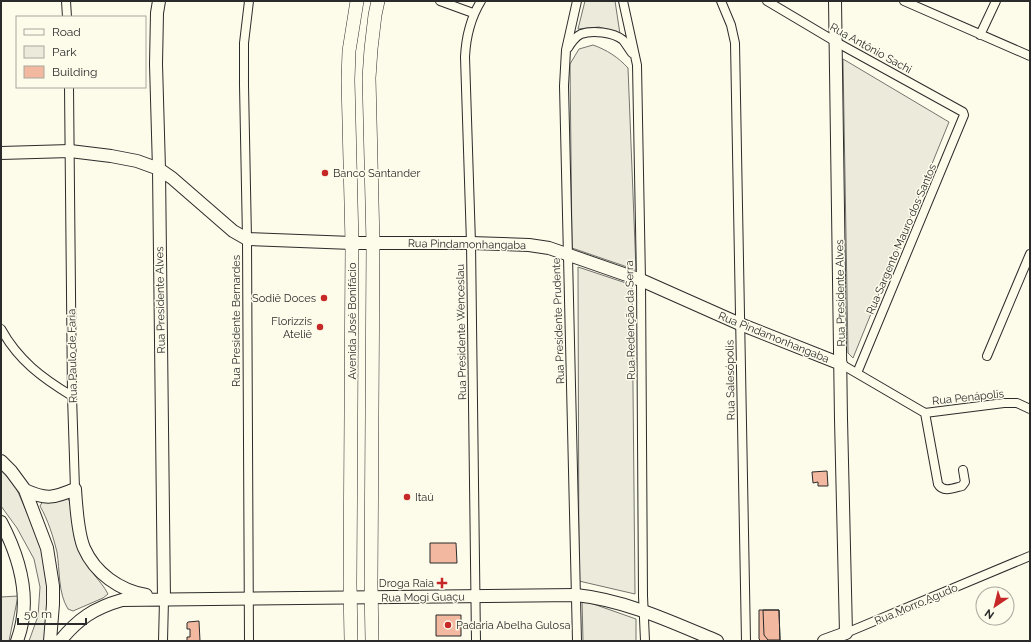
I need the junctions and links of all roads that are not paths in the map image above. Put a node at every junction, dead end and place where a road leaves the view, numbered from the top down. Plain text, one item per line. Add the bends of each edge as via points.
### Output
1 (66, 1) edge
2 (159, 1) edge
3 (249, 1) edge
4 (357, 1) edge
5 (378, 1) edge
6 (440, 1) edge
7 (481, 1) edge
8 (577, 1) edge
9 (623, 1) edge
10 (720, 1) edge
11 (767, 1) edge
12 (835, 1) edge
13 (996, 1) edge
14 (907, 2) edge
15 (473, 13) junction
16 (67, 16) edge
17 (980, 35) junction
18 (836, 42) junction
19 (566, 50) junction
20 (634, 54) junction
21 (1030, 56) edge
22 (69, 88) edge
23 (964, 114) joint
24 (70, 151) junction
25 (1, 153) edge
26 (159, 169) junction
27 (247, 239) junction
28 (352, 243) junction
29 (373, 243) junction
30 (471, 243) junction
31 (567, 254) junction
32 (1030, 254) edge
33 (641, 280) junction
34 (740, 324) junction
35 (1, 328) edge
36 (987, 356) dead end
37 (841, 364) junction
38 (857, 373) junction
39 (72, 396) junction
40 (1030, 408) edge
41 (925, 415) junction
42 (1, 461) edge
43 (963, 470) dead end
44 (76, 489) junction
45 (25, 490) junction
46 (1, 522) edge
47 (1030, 556) edge
48 (114, 584) junction
49 (576, 595) junction
50 (475, 596) junction
51 (350, 598) junction
52 (371, 598) junction
53 (248, 599) junction
54 (164, 600) junction
55 (110, 604) junction
56 (645, 611) junction
57 (846, 633) junction
58 (18, 641) edge
59 (50, 641) edge
60 (60, 641) edge
61 (163, 641) edge
62 (249, 641) edge
63 (351, 641) edge
64 (372, 641) edge
65 (476, 641) edge
66 (577, 641) edge
67 (645, 641) edge
68 (717, 641) edge
69 (746, 641) edge
70 (824, 641) edge

1 - 16 street
2 - 26 street, Rua Presidente Alves via 156,64
3 - 27 street, Rua Presidente Bernardes via 244,50
4 - 28 main road, Avenida José Bonifácio via 349,51 348,80
5 - 29 main road, Avenida José Bonifácio via 369,78
6 - 15 street
7 - 15 street, Rua Presidente Wenceslau
8 - 19 street, Rua Presidente Prudente
9 - 20 street, Rua Redenção da Serra
10 - 34 street, Rua Salesópolis via 731,25 735,43
11 - 18 street, Rua Antônio Sachi
12 - 18 street, Rua Presidente Alves
13 - 17 street
14 - 17 street
15 - 30 street, Rua Presidente Wenceslau via 465,56
17 - 21 street
18 - 23 street, Rua Antônio Sachi
18 - 37 street, Rua Presidente Alves
19 - 20 street via 580,34 594,32 609,34 622,40
19 - 31 street, Rua Presidente Prudente via 564,86
20 - 33 street, Rua Redenção da Serra via 637,65
22 - 24 street, Rua Paulo de Faria
23 - 38 street, Rua Sargento Mauro dos Santos
24 - 25 street, Rua Pindamonhangaba
24 - 26 street, Rua Pindamonhangaba via 130,160
24 - 39 street, Rua Paulo de Faria
26 - 27 street, Rua Pindamonhangaba via 233,231
26 - 54 street, Rua Presidente Alves
27 - 28 street, Rua Pindamonhangaba
27 - 53 street, Rua Presidente Bernardes
28 - 29 street, Rua Pindamonhangaba
28 - 51 main road, Avenida José Bonifácio
29 - 30 street, Rua Pindamonhangaba
29 - 52 main road, Avenida José Bonifácio
30 - 31 street, Rua Pindamonhangaba via 529,245
30 - 50 street, Rua Presidente Wenceslau
31 - 33 street, Rua Pindamonhangaba
31 - 49 street, Rua Presidente Prudente
32 - 36 street
33 - 34 street, Rua Pindamonhangaba
33 - 56 street, Rua Redenção da Serra
34 - 37 street, Rua Pindamonhangaba
34 - 69 street, Rua Salesópolis
35 - 39 street via 28,366
37 - 38 street, Rua Pindamonhangaba
37 - 57 street, Rua Presidente Alves
38 - 41 street, Rua Pindamonhangaba
39 - 44 street, Rua Paulo de Faria
40 - 41 street, Rua Penápolis via 1018,403 1004,403
41 - 43 street via 940,487 947,490 962,486 965,482
42 - 45 street
44 - 45 street via 55,497 39,497
44 - 48 street, Rua Paulo de Faria via 84,546 96,567
45 - 59 street via 40,528 53,586
46 - 58 street via 19,563 23,583 23,618
47 - 57 street, Rua Morro Agudo
48 - 54 street, Rua Paulo de Faria
48 - 55 street via 116,591
49 - 50 street, Rua Mogi Guaçu
49 - 56 street, Rua Mogi Guaçu via 596,597
49 - 66 street, Rua Presidente Prudente
50 - 52 street, Rua Mogi Guaçu
50 - 65 street, Rua Presidente Wenceslau
51 - 52 street, Rua Mogi Guaçu
51 - 53 street, Rua Mogi Guaçu
51 - 63 main road, Avenida José Bonifácio
52 - 64 main road, Avenida José Bonifácio
53 - 54 street, Rua Mogi Guaçu
53 - 62 street, Rua Presidente Bernardes
54 - 55 street, Rua Mogi Guaçu via 122,600
54 - 61 street
55 - 60 street via 87,614 69,629
56 - 67 street, Rua Redenção da Serra
56 - 68 street, Rua Mogi Guaçu
57 - 70 street, Rua Morro Agudo

